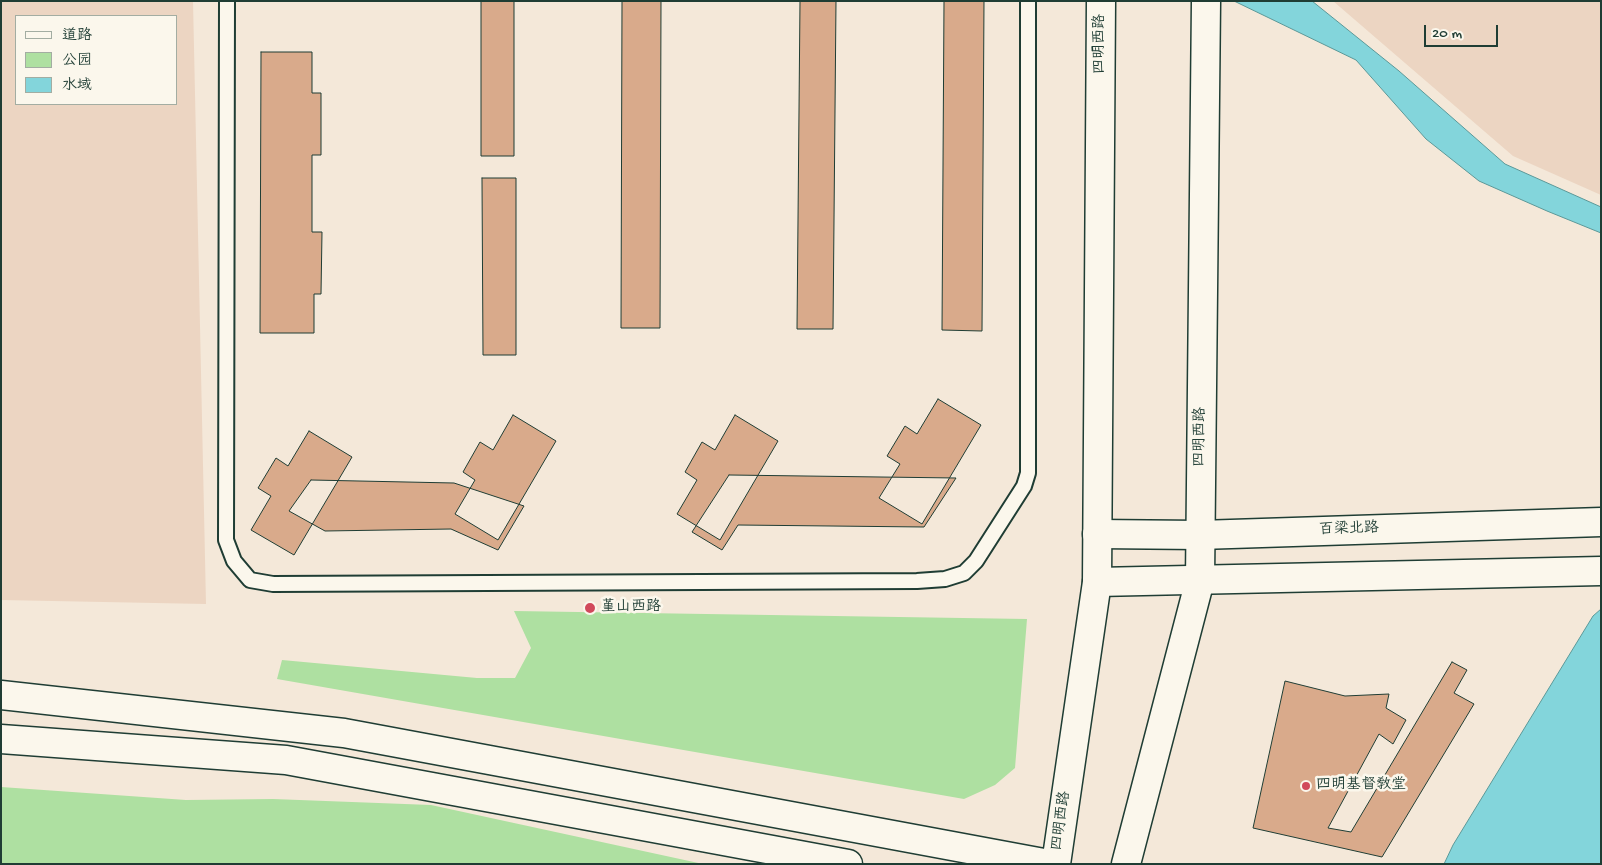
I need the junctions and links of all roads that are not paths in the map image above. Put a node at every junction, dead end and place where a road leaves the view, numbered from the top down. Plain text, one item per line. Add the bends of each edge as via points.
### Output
1 (227, 1) edge
2 (1028, 1) edge
3 (1101, 1) edge
4 (1206, 2) edge
5 (1601, 522) edge
6 (1097, 534) junction
7 (1200, 535) junction
8 (1601, 571) edge
9 (1200, 580) junction
10 (1097, 582) junction
11 (1, 695) edge
12 (1, 739) edge
13 (848, 864) edge
14 (1049, 864) edge
15 (1056, 864) edge
16 (1126, 864) edge

1 - 2 lane via 226,540 234,561 250,580 273,584 917,581 945,579 964,573 976,561 1024,486 1028,472
3 - 6 main road, 四明西路
4 - 7 main road, 四明西路
5 - 7 main road, 百梁北路
6 - 7 main road, 百梁北路
6 - 10 main road, 四明西路
7 - 9 main road, 四明西路
8 - 9 main road
9 - 10 main road
9 - 16 main road, 四明西路
10 - 15 main road, 四明西路
11 - 14 main road via 344,733
12 - 13 main road via 286,760

